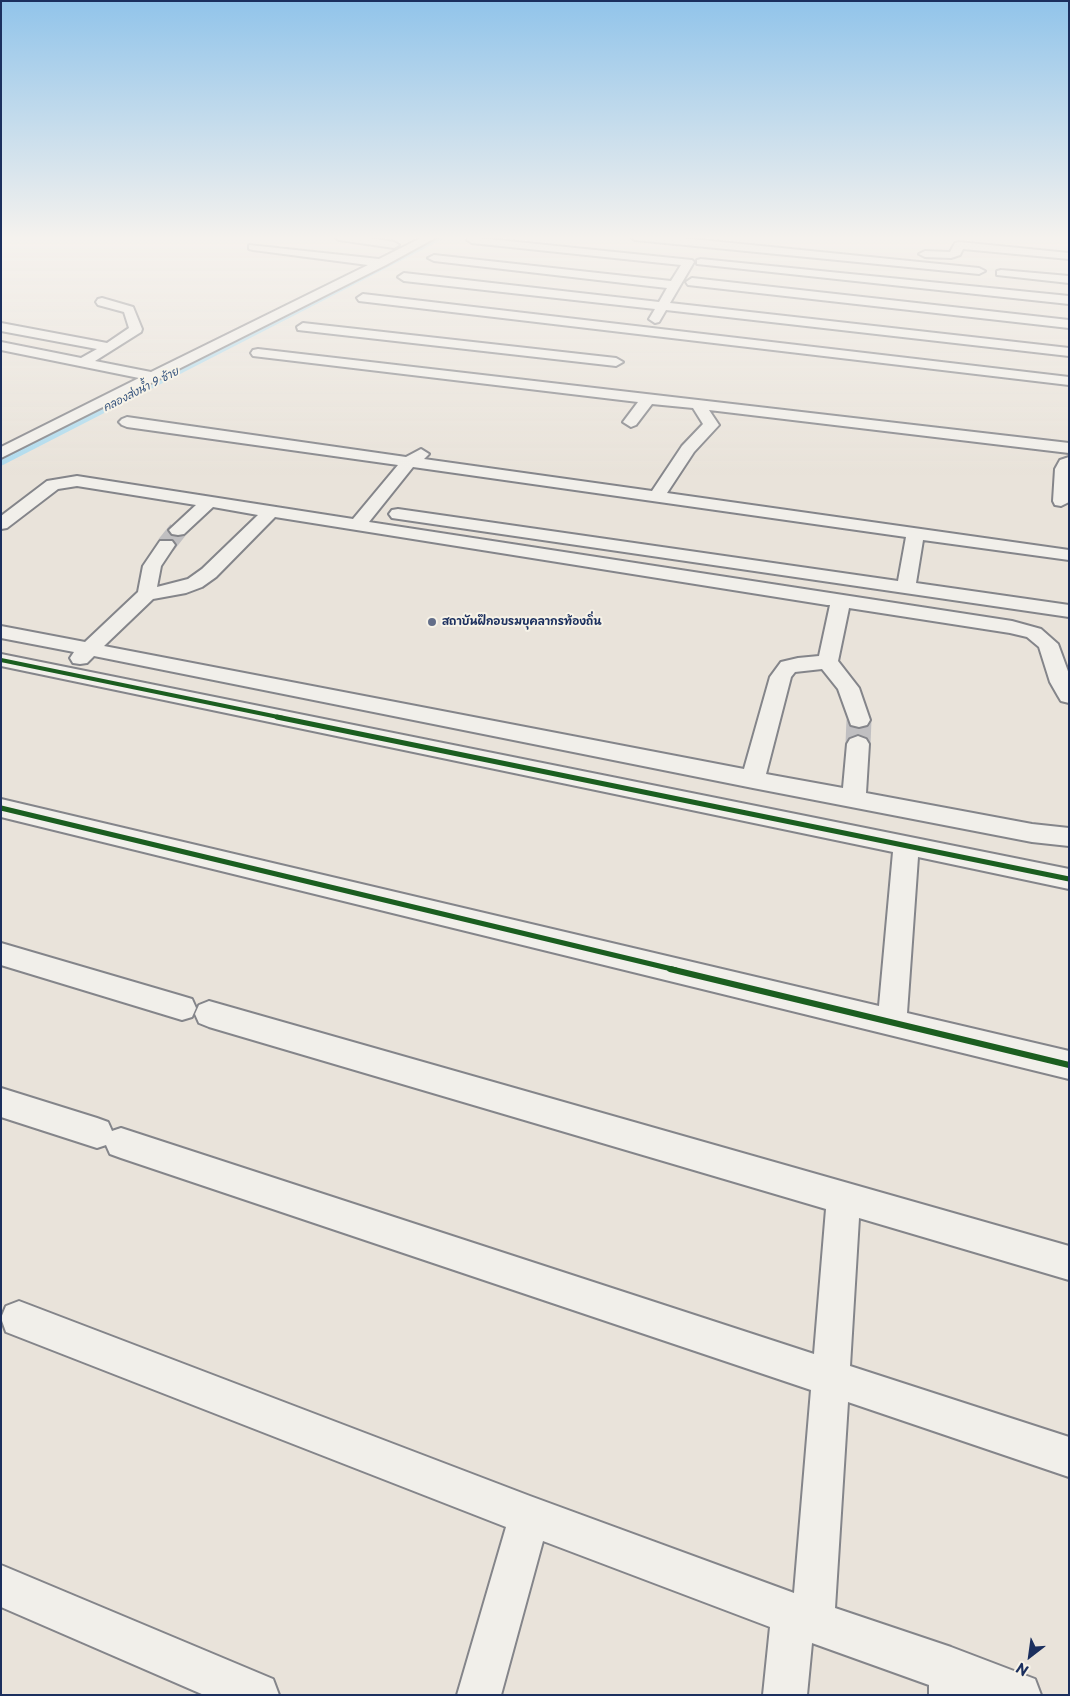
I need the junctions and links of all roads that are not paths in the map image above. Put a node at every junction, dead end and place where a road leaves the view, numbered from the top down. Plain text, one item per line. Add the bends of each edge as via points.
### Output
1 (132, 316) edge
2 (269, 316) edge
3 (515, 316) edge
4 (657, 316) edge
5 (753, 316) edge
6 (999, 316) edge
7 (1069, 324) edge
8 (1, 327) edge
9 (303, 327) dead end
10 (17, 330) junction
11 (647, 332) junction
12 (1, 338) edge
13 (1, 346) edge
14 (110, 347) junction
15 (503, 349) junction
16 (1069, 352) edge
17 (258, 353) dead end
18 (1, 356) edge
19 (84, 362) junction
20 (616, 362) dead end
21 (154, 377) junction
22 (478, 379) junction
23 (1069, 381) edge
24 (140, 384) junction
25 (648, 399) junction
26 (698, 404) junction
27 (127, 422) dead end
28 (631, 422) dead end
29 (1069, 448) edge
30 (437, 450) dead end
31 (1, 453) edge
32 (473, 456) dead end
33 (409, 462) junction
34 (1069, 462) edge
35 (486, 472) junction
36 (656, 497) junction
37 (1062, 501) dead end
38 (209, 502) junction
39 (271, 511) junction
40 (386, 512) dead end
41 (1, 524) edge
42 (358, 524) junction
43 (178, 530) tunnel mouth
44 (915, 534) junction
45 (166, 545) tunnel mouth
46 (1069, 555) edge
47 (834, 576) junction
48 (906, 587) junction
49 (147, 594) junction
50 (834, 600) junction
51 (1069, 611) edge
52 (1, 632) edge
53 (88, 650) junction
54 (1, 660) edge
55 (828, 662) junction
56 (65, 673) junction
57 (1069, 696) edge
58 (859, 720) tunnel mouth
59 (858, 744) tunnel mouth
60 (753, 780) junction
61 (854, 799) junction
62 (1, 808) edge
63 (1069, 837) edge
64 (906, 846) junction
65 (1069, 879) edge
66 (1, 954) edge
67 (892, 1022) junction
68 (1069, 1064) edge
69 (1, 1102) edge
70 (844, 1197) junction
71 (1069, 1263) edge
72 (19, 1319) dead end
73 (831, 1378) junction
74 (1069, 1457) edge
75 (530, 1516) junction
76 (1, 1586) edge
77 (803, 1618) junction
78 (951, 1682) edge
79 (257, 1695) edge
80 (478, 1695) edge
81 (786, 1695) edge
82 (1019, 1695) edge

1 - 14 street via 136,329
2 - 21 street
3 - 11 street
4 - 11 street
5 - 16 street
6 - 7 street
8 - 10 street
9 - 15 street
10 - 12 street
10 - 14 street
11 - 23 street
13 - 19 street
14 - 19 street
15 - 20 street
15 - 22 street
17 - 22 street
18 - 24 street
19 - 21 street
21 - 24 street
22 - 25 street
24 - 31 street
25 - 26 street
25 - 28 street
26 - 29 street
26 - 36 street via 711,425 688,449
27 - 33 street
30 - 33 street via 424,452
32 - 35 street via 482,460
33 - 35 street
33 - 42 street
34 - 37 street via 1063,469
35 - 36 street
36 - 44 street
38 - 39 street
38 - 41 street via 77,481 66,482 42,492
38 - 43 street
39 - 42 street
39 - 49 street via 209,574 179,589
40 - 47 street
42 - 50 street
44 - 46 street
44 - 48 street
45 - 49 street via 152,566
47 - 48 street
47 - 50 street
48 - 51 street
49 - 53 street
50 - 55 street
50 - 57 street via 1034,633 1048,644
52 - 53 street
53 - 56 street
53 - 60 street
54 - 56 street
55 - 58 street via 848,688
55 - 60 street via 798,664 781,676
56 - 64 street
59 - 61 street
60 - 61 street
61 - 63 street via 1032,833
62 - 67 street
64 - 65 street
64 - 67 street
66 - 70 street
67 - 68 street
69 - 73 street
70 - 71 street
70 - 73 street
72 - 75 street
73 - 74 street
73 - 77 street
75 - 77 street
75 - 80 street
76 - 79 street
77 - 78 street
77 - 81 street
78 - 82 street

